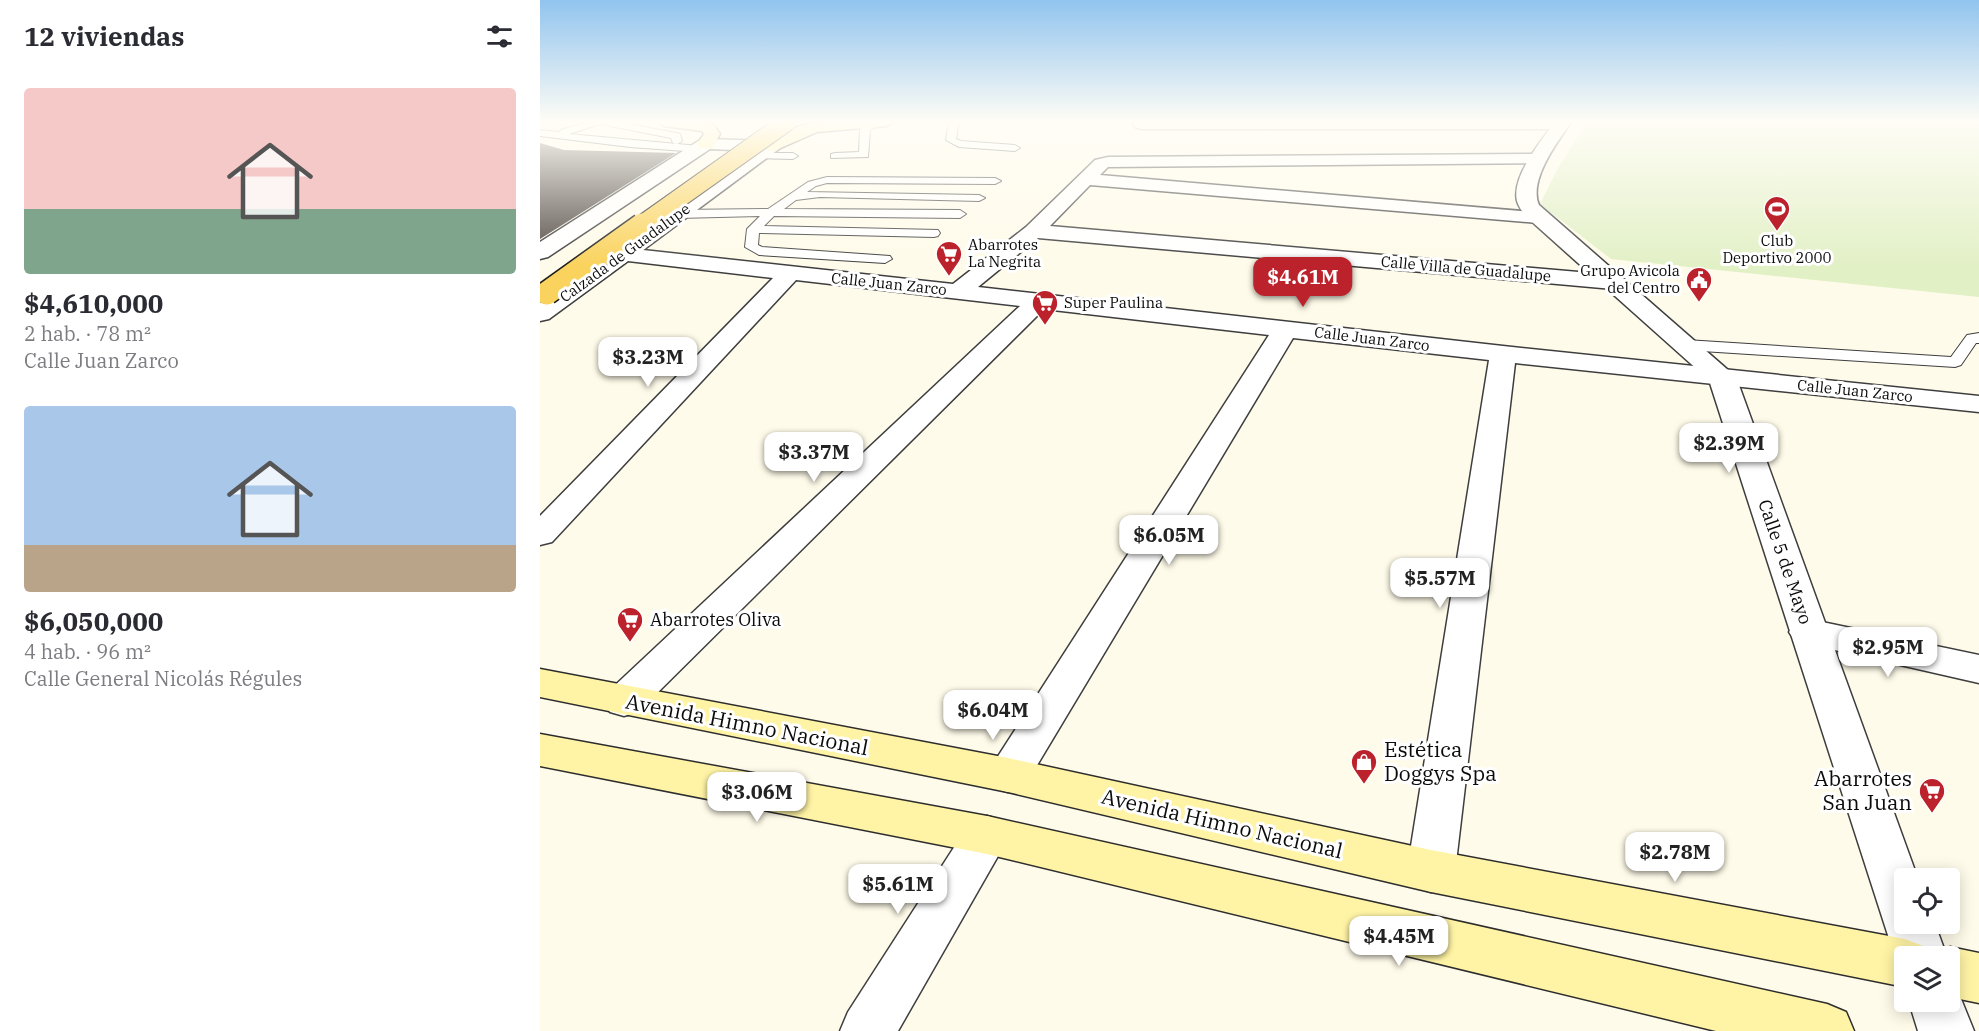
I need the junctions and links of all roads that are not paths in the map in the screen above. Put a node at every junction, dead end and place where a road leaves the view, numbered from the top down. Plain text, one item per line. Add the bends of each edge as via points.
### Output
1 (667, 169) edge
2 (701, 169) edge
3 (716, 169) edge
4 (748, 169) edge
5 (1096, 169) edge
6 (1427, 169) edge
7 (1534, 169) edge
8 (1084, 179) junction
9 (995, 181) dead end
10 (792, 198) junction
11 (979, 198) dead end
12 (1437, 207) junction
13 (771, 212) junction
14 (678, 214) junction
15 (960, 214) dead end
16 (1538, 217) junction
17 (753, 230) junction
18 (1033, 231) junction
19 (934, 233) dead end
20 (541, 251) edge
21 (622, 254) junction
22 (885, 259) dead end
23 (790, 273) junction
24 (1613, 282) junction
25 (543, 284) edge
26 (958, 292) junction
27 (1039, 301) junction
28 (540, 314) edge
29 (1286, 328) junction
30 (1979, 338) edge
31 (1686, 345) junction
32 (1503, 354) junction
33 (1722, 377) junction
34 (1979, 404) edge
35 (540, 535) edge
36 (1809, 632) junction
37 (1979, 669) edge
38 (540, 683) edge
39 (624, 701) junction
40 (540, 750) edge
41 (1008, 776) junction
42 (987, 835) junction
43 (1431, 871) junction
44 (1894, 879) edge
45 (1894, 961) edge
46 (1960, 974) edge
47 (1979, 978) edge
48 (1939, 1012) edge
49 (867, 1031) edge
50 (1827, 1031) edge
51 (1946, 1031) edge

1 - 20 street
2 - 25 main road, Calzada de Guadalupe
3 - 25 main road, Calzada de Guadalupe, bridge
4 - 14 street, Calzada de Guadalupe
5 - 8 street
6 - 12 street
7 - 16 street, Calle 5 de Mayo via 1527,203
8 - 12 street
8 - 18 street
9 - 10 lane via 827,180 812,184
10 - 11 lane via 820,194
10 - 13 lane
12 - 16 street
13 - 14 lane
13 - 15 lane
13 - 17 lane
14 - 21 street, Calzada de Guadalupe
16 - 24 street, Calle 5 de Mayo
17 - 19 lane
17 - 22 lane via 751,247 759,251
18 - 24 street, Calle Villa de Guadalupe
18 - 26 street
21 - 23 street, Calle Juan Zarco
21 - 28 street, Calzada de Guadalupe
23 - 26 street, Calle Juan Zarco
23 - 35 street
24 - 31 street, Calle 5 de Mayo
26 - 27 street, Calle Juan Zarco
27 - 29 street, Calle Juan Zarco
27 - 39 street
29 - 32 street, Calle Juan Zarco
29 - 41 street
30 - 31 lane via 1972,338 1955,362
31 - 33 street, Calle 5 de Mayo
32 - 33 street, Calle Juan Zarco
32 - 43 street
33 - 34 street, Calle Juan Zarco
33 - 36 street, Calle 5 de Mayo
36 - 37 street
36 - 44 street, Calle 5 de Mayo
38 - 39 main road, Avenida Himno Nacional
39 - 41 main road, Avenida Himno Nacional
40 - 42 main road
41 - 43 main road, Avenida Himno Nacional
42 - 49 street
42 - 50 main road
43 - 45 main road, Avenida Himno Nacional
46 - 47 main road
48 - 51 street

